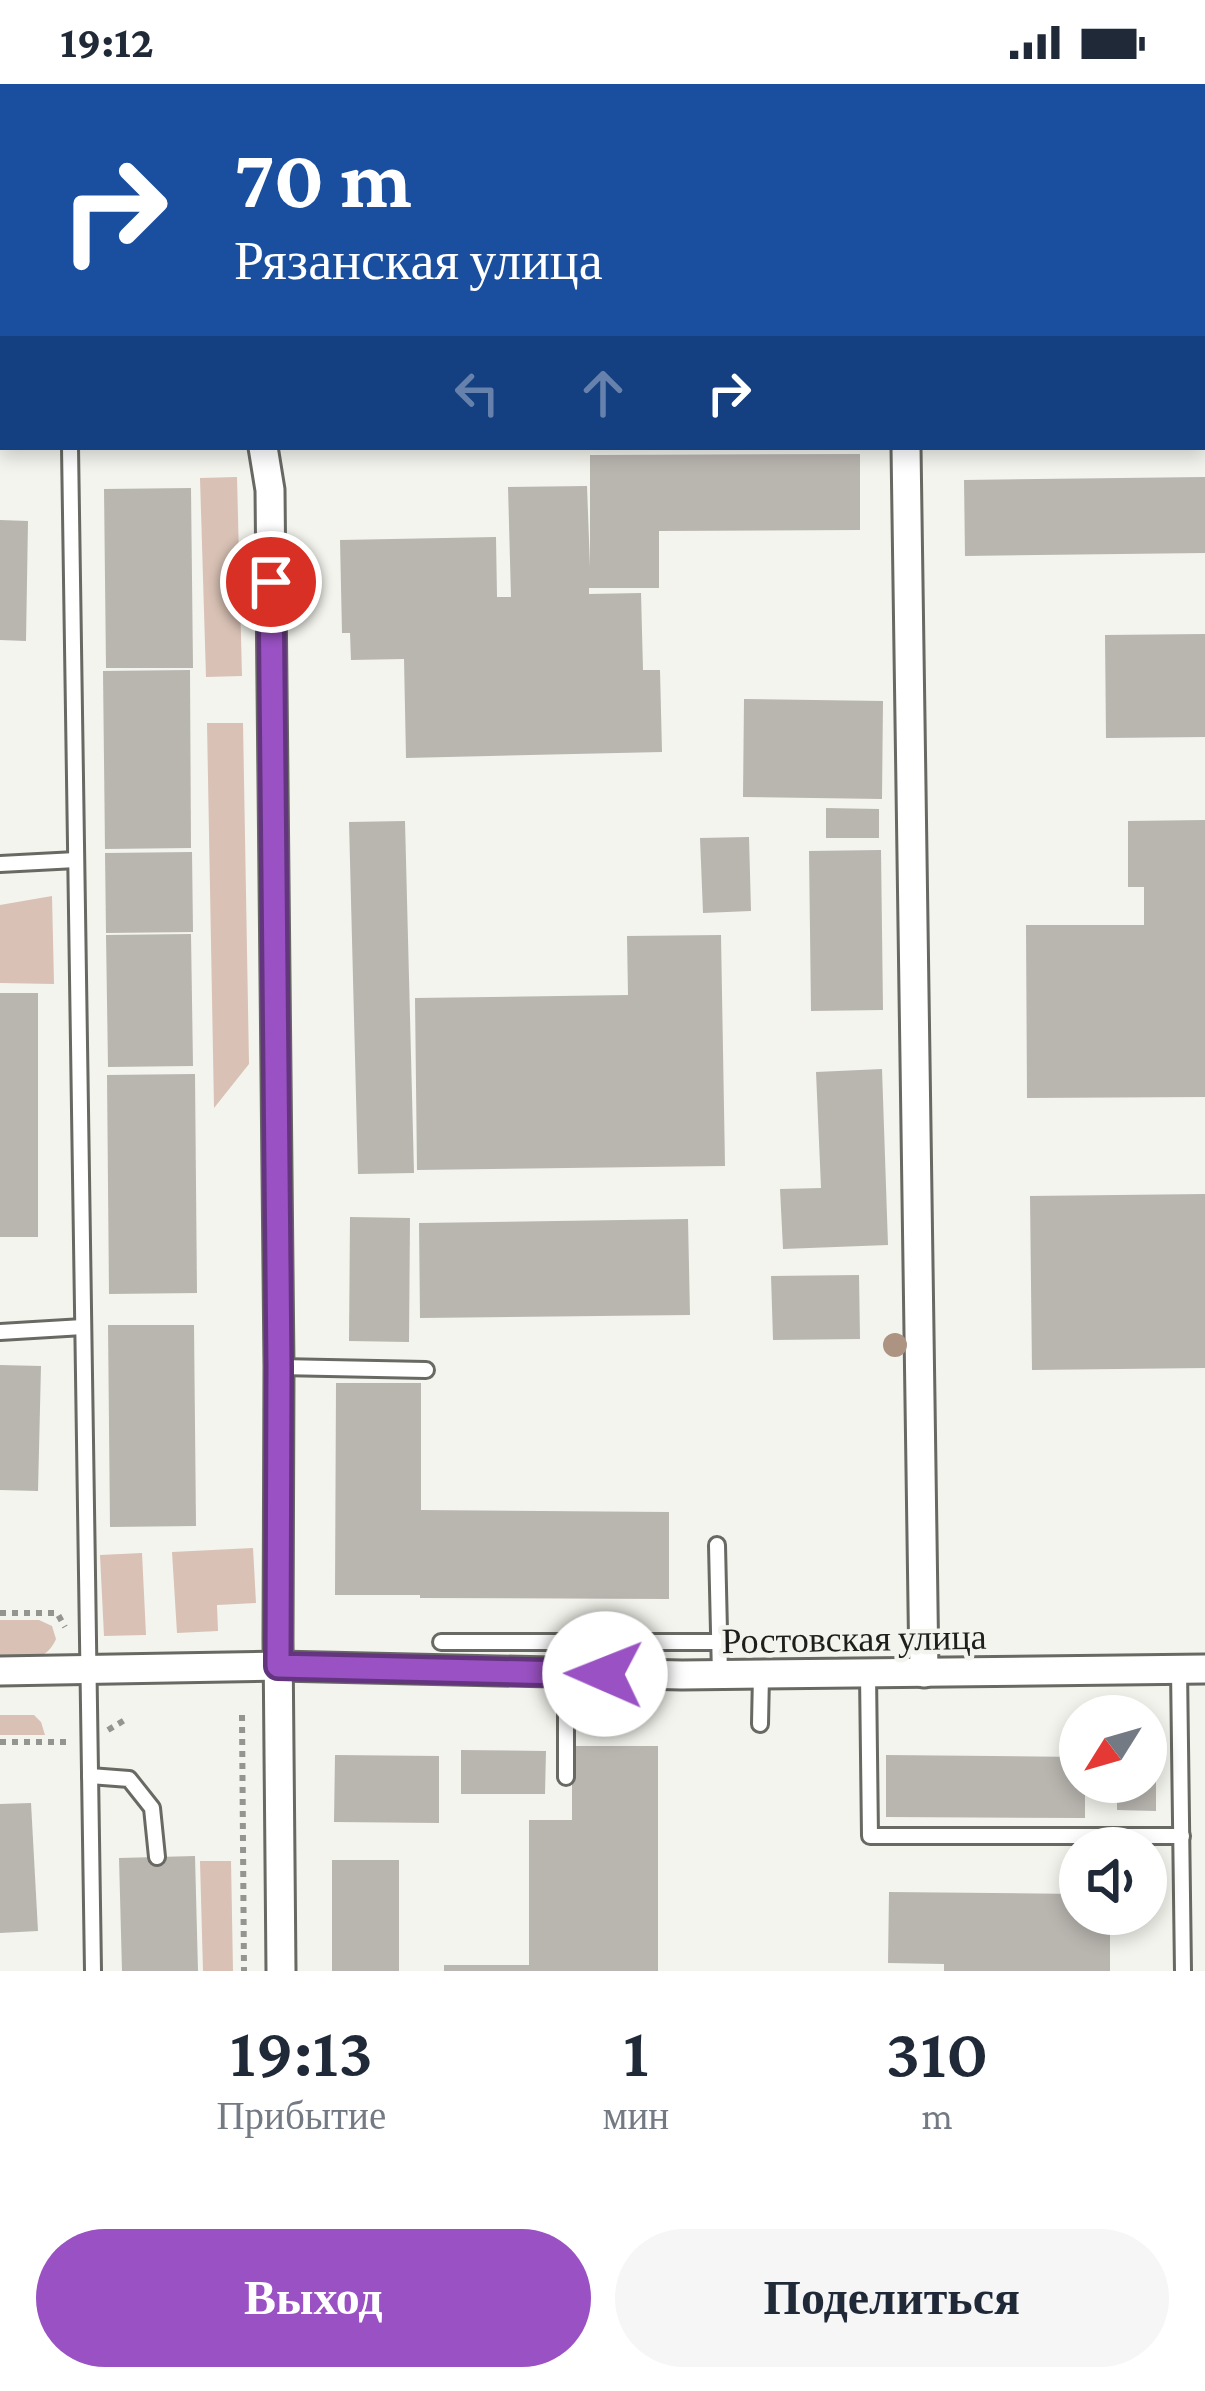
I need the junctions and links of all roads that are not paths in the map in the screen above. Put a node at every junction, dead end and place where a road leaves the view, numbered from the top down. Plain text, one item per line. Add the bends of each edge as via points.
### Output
1 (70, 450) edge
2 (263, 450) edge
3 (906, 450) edge
4 (76, 860) junction
5 (0, 863) edge
6 (83, 1327) junction
7 (0, 1332) edge
8 (279, 1367) junction
9 (426, 1370) dead end
10 (717, 1545) dead end
11 (441, 1642) dead end
12 (720, 1642) junction
13 (278, 1666) junction
14 (88, 1669) junction
15 (1192, 1669) edge
16 (0, 1671) edge
17 (566, 1673) junction
18 (924, 1673) junction
19 (868, 1674) junction
20 (720, 1675) junction
21 (760, 1675) junction
22 (760, 1724) dead end
23 (90, 1776) junction
24 (566, 1777) dead end
25 (1181, 1836) junction
26 (157, 1857) dead end
27 (92, 1971) edge
28 (281, 1971) edge
29 (1184, 1971) edge

1 - 4 lane
2 - 8 street
3 - 18 street
4 - 5 lane
4 - 6 lane
6 - 7 lane
6 - 14 lane
8 - 9 lane
8 - 13 street
10 - 12 lane
11 - 12 lane
12 - 20 lane
13 - 14 street, Ростовская улица
13 - 17 street, Ростовская улица
13 - 28 street
14 - 16 street, Ростовская улица
14 - 23 lane
15 - 18 street, Ростовская улица
15 - 25 lane
17 - 20 street, Ростовская улица
17 - 24 lane
18 - 19 street, Ростовская улица
19 - 21 street, Ростовская улица
19 - 25 lane via 870,1836
20 - 21 street, Ростовская улица
21 - 22 lane
23 - 26 lane via 129,1779 152,1808
23 - 27 lane
25 - 29 lane

